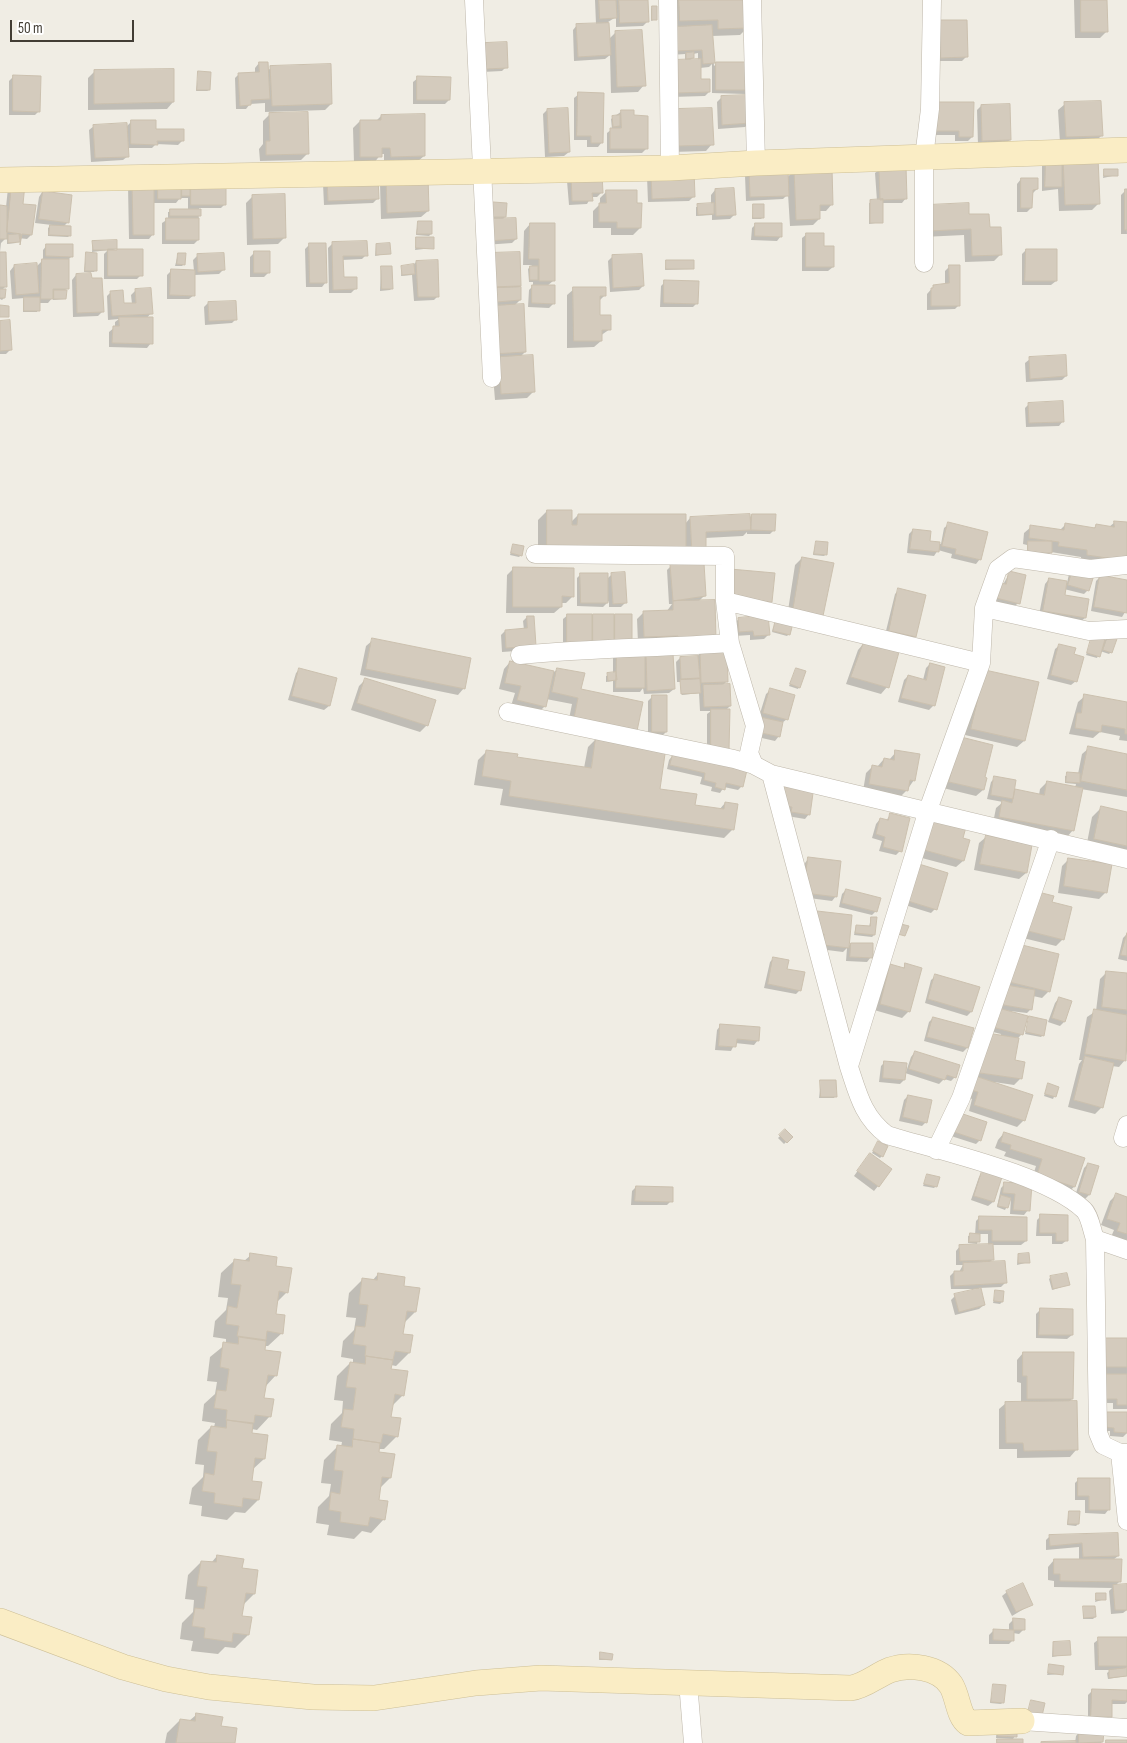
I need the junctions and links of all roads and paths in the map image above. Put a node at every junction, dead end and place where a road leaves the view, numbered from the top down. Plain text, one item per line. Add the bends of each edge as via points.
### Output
1 (474, 0) edge
2 (668, 0) edge
3 (752, 0) edge
4 (932, 0) edge
5 (1127, 150) edge
6 (924, 157) junction
7 (756, 163) junction
8 (670, 168) junction
9 (481, 172) junction
10 (0, 180) edge
11 (924, 263) dead end
12 (492, 378) dead end
13 (535, 554) dead end
14 (1127, 565) edge
15 (725, 601) junction
16 (984, 608) junction
17 (1127, 629) edge
18 (730, 644) junction
19 (520, 655) dead end
20 (981, 663) junction
21 (508, 712) dead end
22 (754, 765) junction
23 (771, 774) junction
24 (928, 810) junction
25 (1051, 839) junction
26 (1127, 859) edge
27 (849, 1067) junction
28 (936, 1150) junction
29 (1095, 1239) junction
30 (1127, 1250) edge
31 (1124, 1453) edge
32 (1127, 1521) edge
33 (0, 1621) edge
34 (688, 1682) junction
35 (1022, 1721) joint
36 (1127, 1728) edge
37 (693, 1743) edge

1 - 9 street
2 - 8 street
3 - 7 street
4 - 6 street via 930,109
5 - 6 street
6 - 7 street
6 - 11 street
7 - 8 street
8 - 9 street
9 - 10 street
9 - 12 street
13 - 15 street via 725,556
14 - 16 street via 1090,569 1013,558 998,569
15 - 18 street
15 - 20 street
16 - 17 street via 1090,631
16 - 20 street
18 - 19 street via 578,649
18 - 22 street via 755,726 749,753
20 - 24 street
21 - 22 street
22 - 23 street
23 - 24 street
23 - 27 street
24 - 25 street
24 - 27 street
25 - 26 street
25 - 28 street via 961,1098
27 - 28 street via 863,1108 873,1124 887,1135
28 - 29 street via 1021,1176 1068,1198 1086,1212
29 - 30 street
29 - 31 street via 1098,1433 1103,1445
31 - 32 street
33 - 34 street via 166,1680 313,1697 374,1698 498,1680 541,1678
34 - 35 street via 851,1688 895,1668 918,1667 937,1673 949,1683 968,1723
34 - 37 street
35 - 36 street

